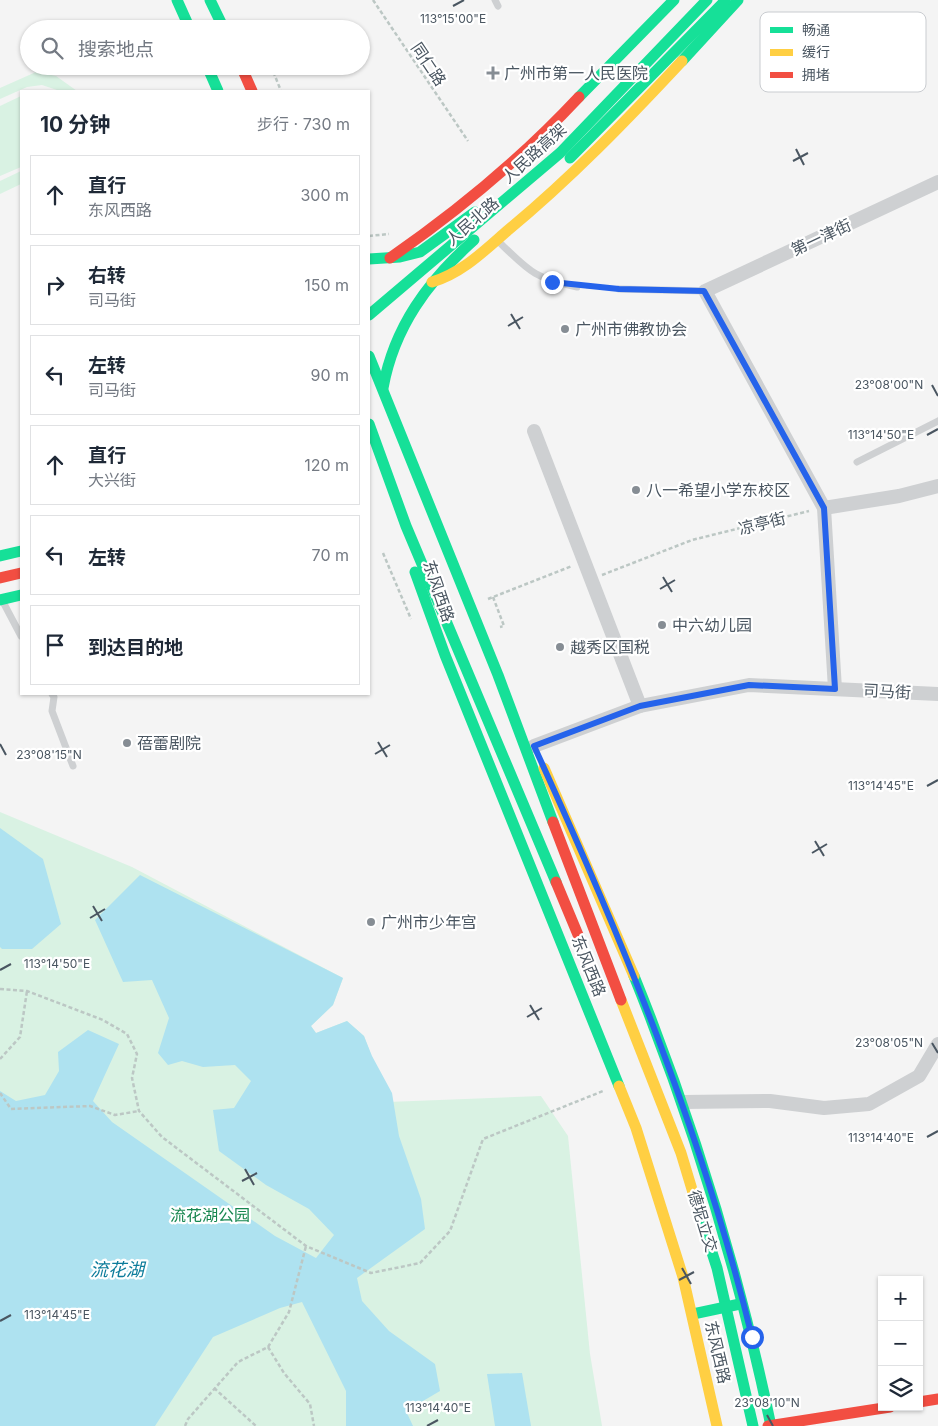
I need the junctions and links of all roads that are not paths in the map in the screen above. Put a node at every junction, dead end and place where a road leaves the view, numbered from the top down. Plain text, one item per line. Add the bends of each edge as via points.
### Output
1 (177, 0) edge
2 (210, 0) edge
3 (674, 0) edge
4 (693, 0) edge
5 (708, 0) edge
6 (727, 0) edge
7 (738, 0) edge
8 (186, 20) edge
9 (220, 20) edge
10 (211, 75) edge
11 (245, 75) edge
12 (218, 90) edge
13 (252, 90) edge
14 (938, 182) edge
15 (497, 240) junction
16 (410, 255) junction
17 (390, 258) junction
18 (370, 259) edge
19 (432, 282) junction
20 (577, 286) road end
21 (619, 289) road end
22 (704, 291) junction
23 (370, 314) edge
24 (370, 358) edge
25 (383, 388) junction
26 (938, 421) edge
27 (370, 427) edge
28 (534, 430) dead end
29 (370, 456) edge
30 (857, 462) dead end
31 (938, 486) edge
32 (824, 508) junction
33 (406, 526) junction
34 (20, 551) edge
35 (0, 556) edge
36 (20, 573) edge
37 (0, 578) edge
38 (20, 595) edge
39 (1, 600) edge
40 (20, 634) edge
41 (498, 675) junction
42 (835, 689) junction
43 (938, 694) edge
44 (53, 695) edge
45 (640, 706) junction
46 (534, 746) junction
47 (74, 766) dead end
48 (585, 952) dead end
49 (632, 1025) joint
50 (938, 1044) edge
51 (682, 1102) junction
52 (708, 1299) dead end
53 (743, 1303) junction
54 (693, 1314) junction
55 (715, 1326) dead end
56 (938, 1399) edge
57 (923, 1401) edge
58 (878, 1409) edge
59 (770, 1425) edge
60 (717, 1426) edge
61 (753, 1426) edge

1 - 8 main road
2 - 9 main road
3 - 17 main road via 540,136 434,227
4 - 16 main road, 人民北路 via 544,153 458,225 431,245
5 - 23 main road, 人民路高架 via 560,153
6 - 19 main road, 人民北路 via 562,165 461,251
7 - 15 main road via 574,174
10 - 12 main road
11 - 13 main road
14 - 22 street, 第一津街
15 - 19 main road via 446,279
15 - 20 lane via 530,272 552,282
16 - 17 main road, 人民北路
16 - 19 main road
17 - 18 main road, 人民北路
19 - 25 main road, 人民北路 via 393,342 385,367
21 - 22 lane
22 - 32 street
24 - 25 main road, 东风西路
25 - 41 main road, 东风西路
26 - 30 lane
27 - 33 main road, 东风西路
28 - 45 street
29 - 33 main road
31 - 32 street
32 - 42 street
33 - 48 main road, 东风西路
33 - 54 main road, 东风西路 via 424,602 620,1085 653,1175
34 - 35 main road
36 - 37 main road
38 - 39 main road
39 - 40 lane
41 - 46 main road, 东风西路
41 - 49 main road, 东风西路
42 - 43 street, 司马街
42 - 45 street, 司马街 via 749,685
44 - 47 lane via 52,711
45 - 46 street, 司马街
46 - 51 main road, 东风西路 via 627,957
49 - 61 main road, 德坭立交 via 678,1144 706,1232 732,1328
50 - 51 street via 919,1076 869,1104 824,1108 770,1101
51 - 53 main road, 东风西路 via 722,1225
52 - 55 main road
53 - 54 main road
53 - 59 main road, 东风西路
54 - 60 main road, 东风西路
56 - 57 main road
58 - 59 main road

